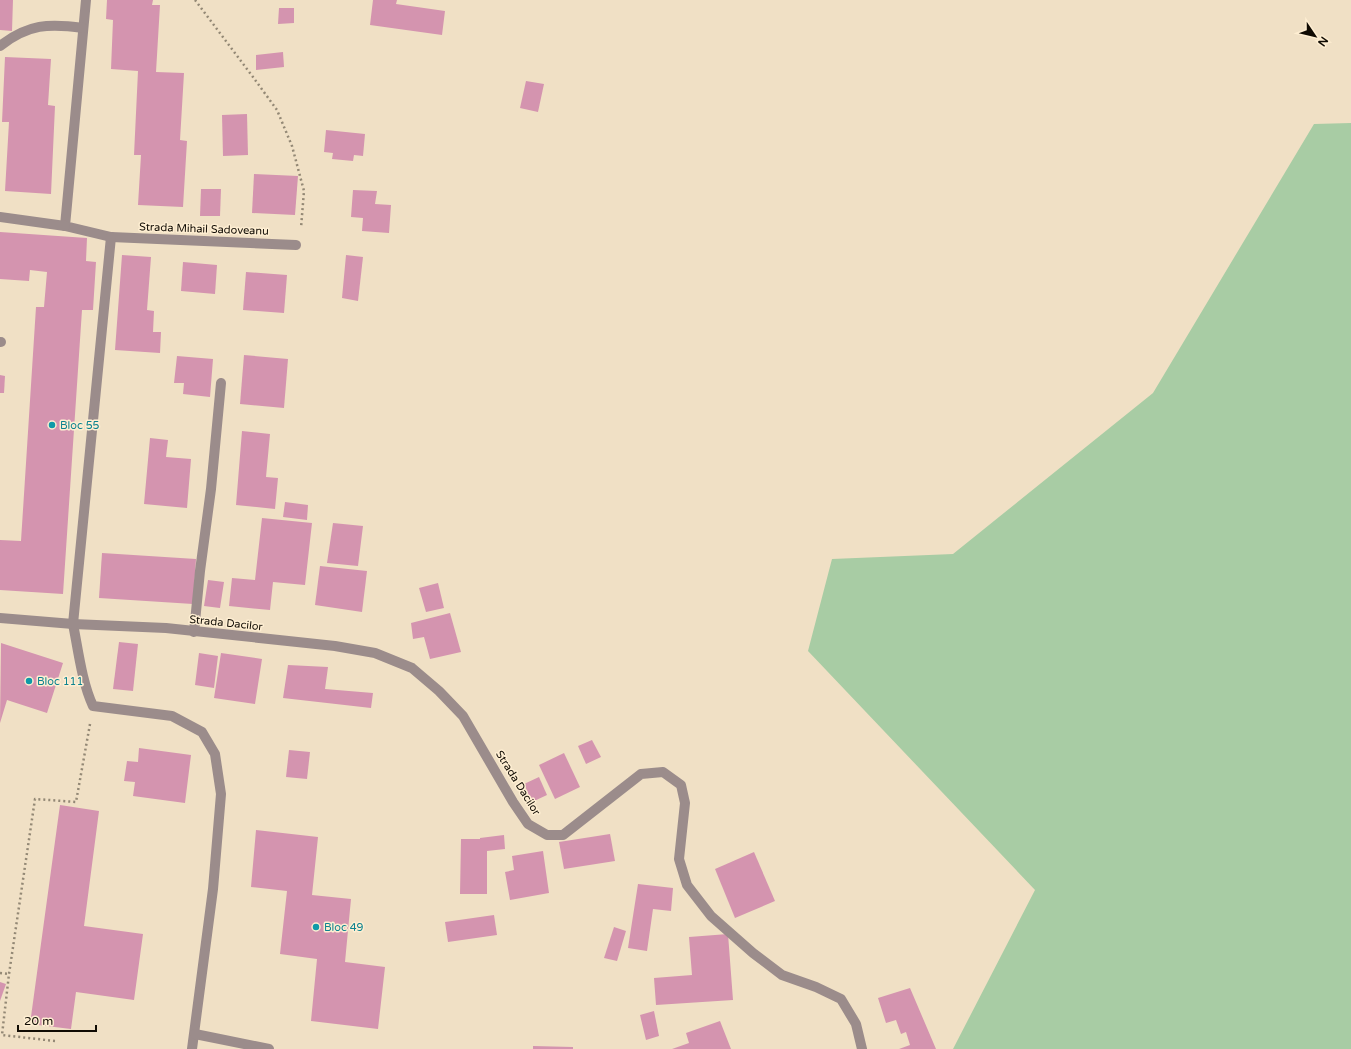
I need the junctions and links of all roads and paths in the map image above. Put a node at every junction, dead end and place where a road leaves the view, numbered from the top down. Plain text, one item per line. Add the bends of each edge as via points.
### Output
1 (86, 0) edge
2 (195, 0) edge
3 (83, 28) junction
4 (0, 46) edge
5 (0, 217) edge
6 (65, 226) junction
7 (111, 237) junction
8 (296, 245) joint
9 (221, 383) dead end
10 (0, 618) edge
11 (73, 624) junction
12 (194, 632) junction
13 (93, 706) junction
14 (0, 973) edge
15 (9, 974) junction
16 (195, 1034) junction
17 (55, 1041) dead end
18 (192, 1049) edge
19 (270, 1049) edge
20 (862, 1049) edge

1 - 3 street
2 - 8 path via 277,110 292,146 304,191 301,231
3 - 4 street via 41,26 22,32
3 - 6 street
5 - 6 street, Strada Mihail Sadoveanu
6 - 7 street, Strada Mihail Sadoveanu
7 - 8 street, Strada Mihail Sadoveanu
7 - 11 street
9 - 12 street
10 - 11 street, Strada Dacilor
11 - 12 street, Strada Dacilor via 166,628
11 - 13 street via 85,685
12 - 20 street, Strada Dacilor via 335,646 375,653 412,668 439,690 463,716 528,824 547,835 563,834 640,774 663,772 681,785 685,803 680,859 687,885 711,916 782,975 841,999 856,1024
13 - 15 path via 76,802 35,799
13 - 16 street via 172,716 202,732 215,754 221,794 214,889
14 - 15 path
15 - 17 path via 2,1035
16 - 18 street
16 - 19 street

